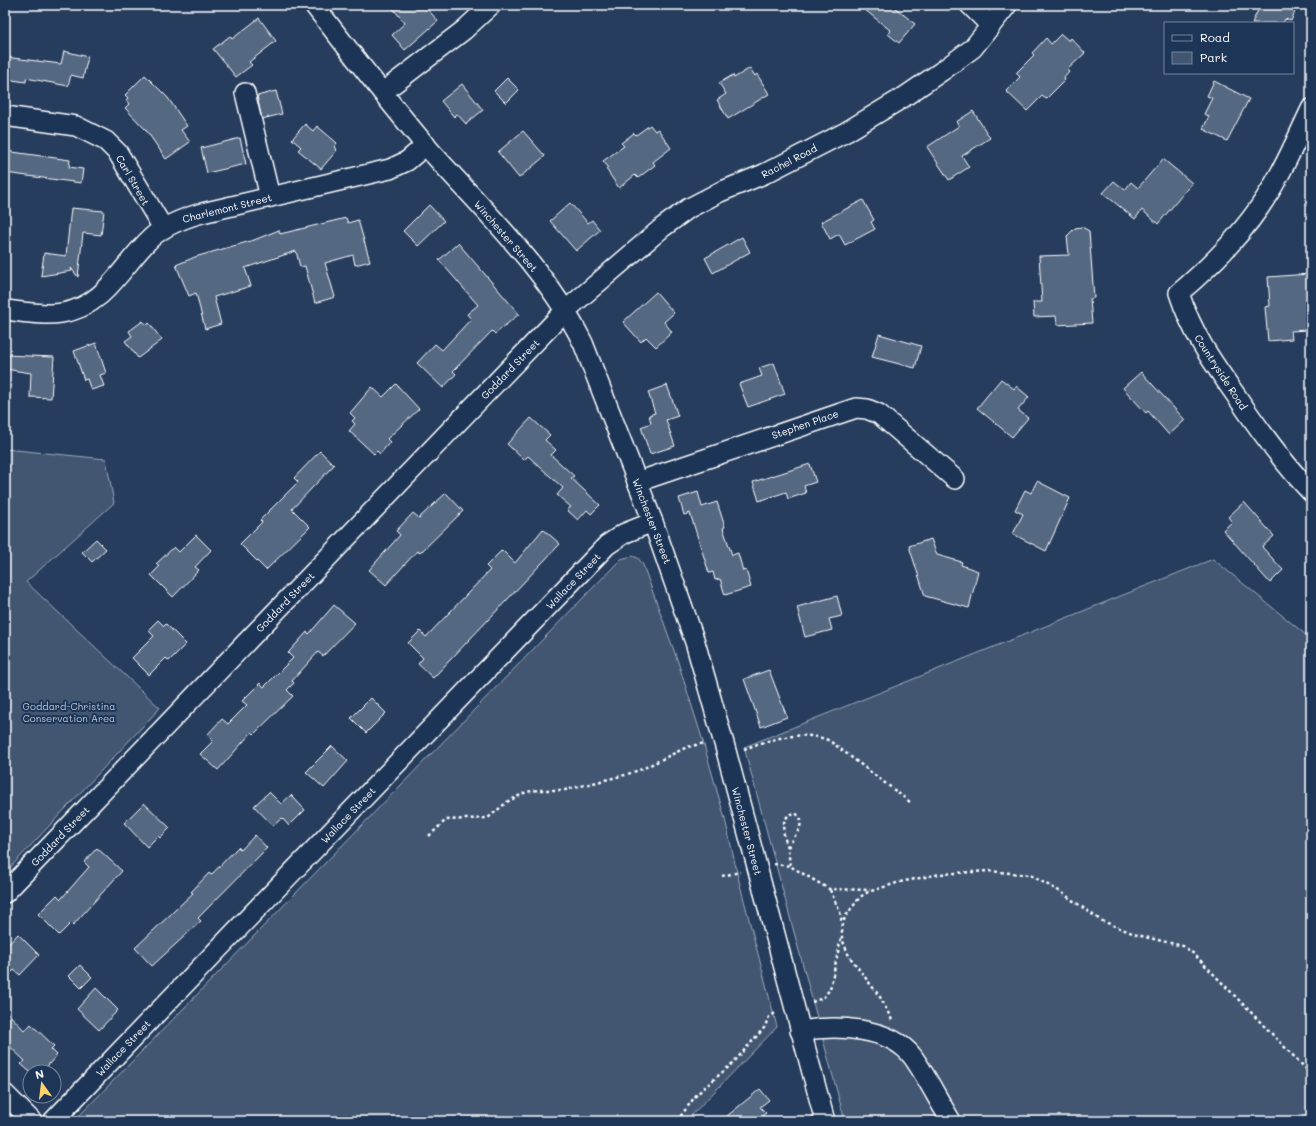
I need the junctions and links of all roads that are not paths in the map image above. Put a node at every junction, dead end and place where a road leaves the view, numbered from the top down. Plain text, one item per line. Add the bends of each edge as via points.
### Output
1 (314, 5) edge
2 (491, 5) edge
3 (970, 5) edge
4 (1007, 5) edge
5 (990, 25) junction
6 (383, 92) junction
7 (245, 94) dead end
8 (1311, 109) edge
9 (5, 116) edge
10 (426, 145) junction
11 (270, 197) junction
12 (164, 228) junction
13 (5, 310) edge
14 (565, 311) junction
15 (955, 479) dead end
16 (637, 482) junction
17 (1311, 492) edge
18 (653, 522) junction
19 (5, 893) edge
20 (800, 1031) junction
21 (5, 1094) edge
22 (32, 1121) edge
23 (53, 1121) edge
24 (825, 1121) edge
25 (951, 1121) edge

1 - 6 street, Winchester Street
2 - 6 street via 464,30
3 - 5 street
4 - 5 street, Rachel Road
5 - 14 street, Rachel Road via 974,48 904,97 827,142 764,174 704,200 677,216
6 - 10 street, Winchester Street
7 - 11 street
8 - 17 street, Countryside Road via 1270,191 1230,246 1179,293 1204,349 1252,420
9 - 12 street, Carl Street via 76,126 106,141 118,152
10 - 11 street, Charlemont Street via 407,161 390,169
10 - 14 street, Winchester Street via 514,243
11 - 12 street, Charlemont Street via 189,217
12 - 13 street, Charlemont Street via 142,247 117,280 92,301 63,313
14 - 16 street, Winchester Street via 588,354
14 - 19 street, Goddard Street
15 - 16 street, Stephen Place via 879,414 867,408 856,408
16 - 18 street, Winchester Street
18 - 20 street, Winchester Street via 684,608 725,747
18 - 23 street, Wallace Street via 625,532 608,545
20 - 24 street, Winchester Street
20 - 25 street via 828,1028 881,1034 912,1056
21 - 22 street

